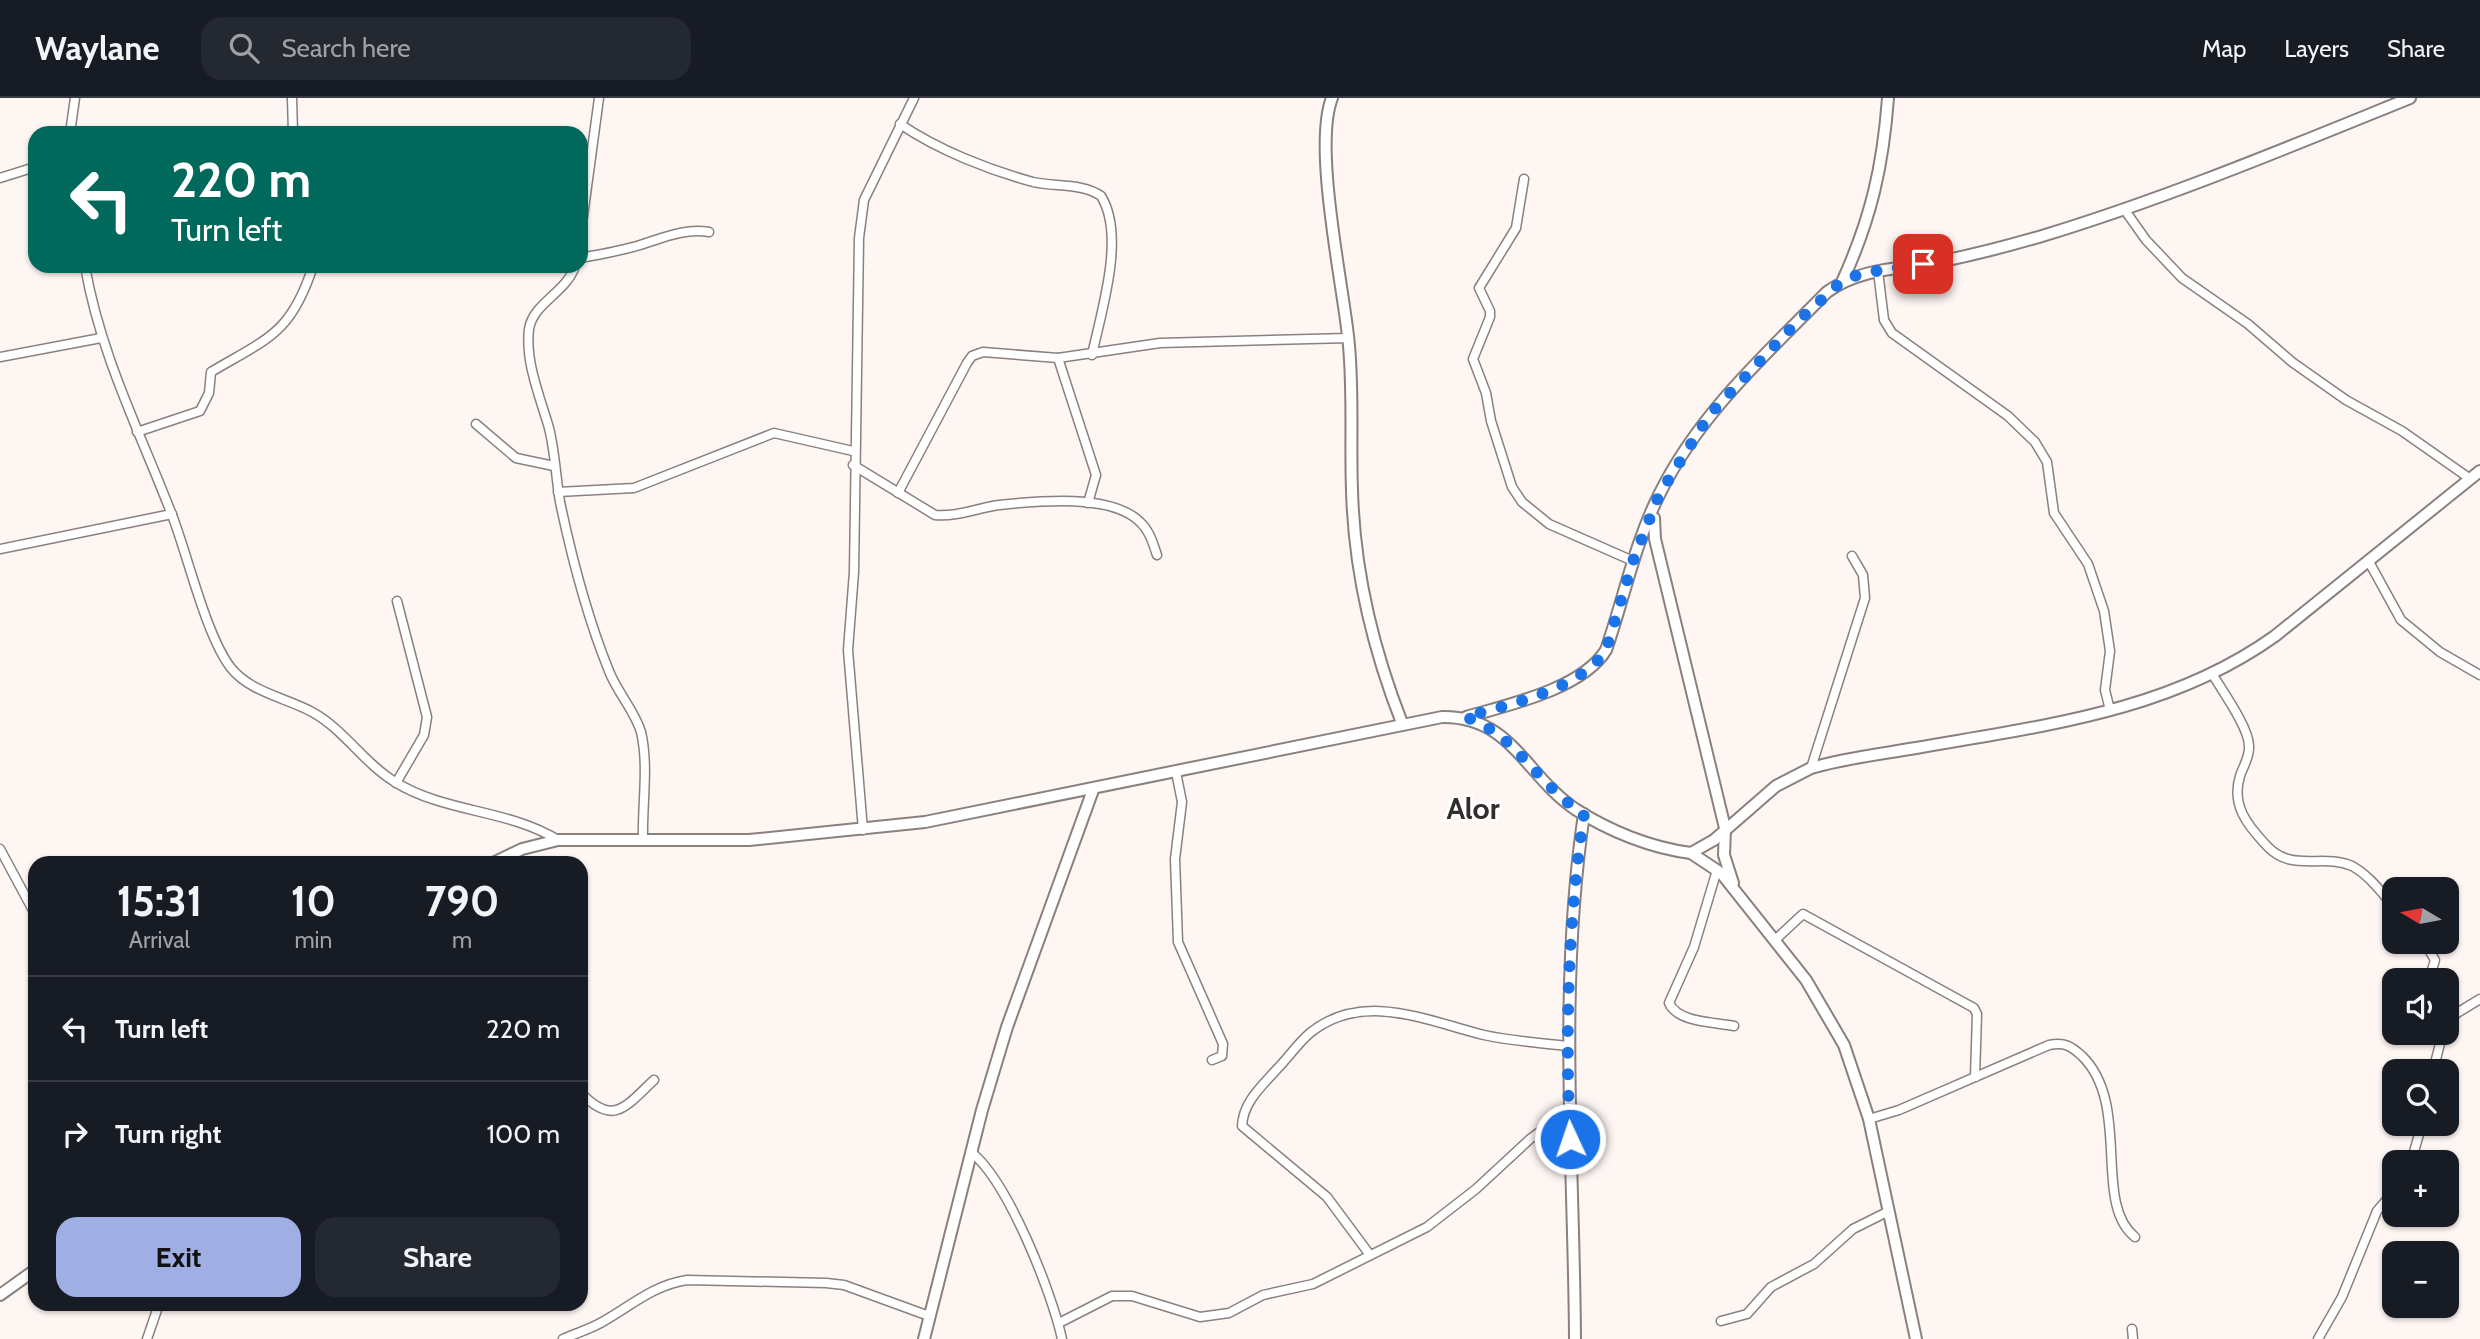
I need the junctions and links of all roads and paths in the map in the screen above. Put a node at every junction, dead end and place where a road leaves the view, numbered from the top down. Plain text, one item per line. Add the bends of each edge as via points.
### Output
1 (75, 98) edge
2 (292, 98) edge
3 (599, 98) edge
4 (914, 98) edge
5 (1332, 98) edge
6 (1888, 98) edge
7 (2410, 98) edge
8 (900, 124) junction
9 (72, 126) edge
10 (293, 126) edge
11 (28, 169) edge
12 (0, 178) edge
13 (588, 179) edge
14 (1524, 179) dead end
15 (2124, 209) junction
16 (709, 232) dead end
17 (588, 256) edge
18 (1878, 271) junction
19 (86, 273) edge
20 (310, 273) edge
21 (572, 273) edge
22 (1843, 280) junction
23 (101, 338) junction
24 (1349, 338) junction
25 (1092, 355) junction
26 (0, 357) edge
27 (1058, 358) junction
28 (476, 424) dead end
29 (137, 432) junction
30 (853, 452) junction
31 (554, 466) junction
32 (853, 466) junction
33 (2480, 471) edge
34 (2469, 478) junction
35 (558, 492) junction
36 (898, 493) junction
37 (1088, 503) junction
38 (1654, 508) junction
39 (172, 514) junction
40 (1640, 547) junction
41 (0, 549) edge
42 (1657, 551) junction
43 (1157, 555) dead end
44 (1852, 556) dead end
45 (2368, 560) junction
46 (1633, 561) junction
47 (397, 601) dead end
48 (2213, 675) junction
49 (2480, 675) edge
50 (2110, 710) junction
51 (1465, 717) junction
52 (1402, 723) junction
53 (1811, 768) junction
54 (1176, 772) junction
55 (397, 783) junction
56 (1093, 790) junction
57 (1584, 814) junction
58 (1725, 828) junction
59 (863, 830) junction
60 (643, 839) junction
61 (558, 840) junction
62 (0, 849) edge
63 (1691, 853) junction
64 (508, 856) edge
65 (1717, 870) junction
66 (1736, 892) junction
67 (2382, 893) edge
68 (28, 901) edge
69 (1775, 940) junction
70 (2480, 999) edge
71 (2459, 1014) edge
72 (1734, 1026) dead end
73 (1568, 1046) junction
74 (1212, 1060) dead end
75 (1975, 1077) junction
76 (654, 1080) dead end
77 (588, 1100) edge
78 (1569, 1116) junction
79 (1869, 1119) junction
80 (971, 1153) junction
81 (2382, 1205) edge
82 (1889, 1211) junction
83 (2135, 1237) dead end
84 (1370, 1255) junction
85 (28, 1275) edge
86 (0, 1295) edge
87 (157, 1311) edge
88 (929, 1315) junction
89 (1721, 1321) dead end
90 (1059, 1323) junction
91 (147, 1339) edge
92 (563, 1339) edge
93 (924, 1339) edge
94 (1062, 1339) edge
95 (1576, 1339) edge
96 (1916, 1339) edge
97 (2318, 1339) edge

1 - 9 street
2 - 10 street
3 - 13 street
4 - 8 street
5 - 24 main road via 1327,171
6 - 22 main road via 1879,183
7 - 15 main road
8 - 25 street via 921,138 995,169 1101,196 1112,252
8 - 30 street via 864,200
11 - 12 street
14 - 46 street via 1516,228 1479,288 1490,317 1473,359 1486,393 1490,421 1512,487 1522,502 1549,524
15 - 18 main road via 1953,258
15 - 34 street via 2146,240 2200,293 2248,324 2337,394 2402,431
16 - 17 street via 675,233
18 - 22 main road
18 - 50 street via 1884,320 1892,332 2008,416 2048,462 2054,513 2088,564 2104,611 2110,651 2105,690
19 - 23 street
20 - 29 street via 299,301 277,333 211,372 209,393 200,411
21 - 31 street via 566,286 532,318 528,337
22 - 38 main road via 1710,414
23 - 26 street
23 - 29 street
24 - 25 street via 1160,343
24 - 52 main road via 1358,558 1378,656
25 - 27 street
27 - 36 street via 1010,352 972,356
27 - 37 street via 1096,475
28 - 31 street via 516,458
29 - 39 street
30 - 32 street
30 - 35 street via 774,433 634,488
31 - 35 street
32 - 36 street
32 - 59 street via 854,572 848,650
33 - 34 main road
34 - 45 main road
35 - 60 street via 590,621 609,672 640,728
36 - 37 street via 925,511 947,516 998,505
37 - 43 street via 1118,509 1140,521
38 - 40 main road
38 - 42 main road
39 - 41 street
39 - 55 street via 219,648 232,669 248,683 316,714
40 - 42 main road via 1650,543
40 - 46 main road
42 - 58 main road
44 - 53 street via 1863,575 1865,598
45 - 48 main road via 2275,636
45 - 49 street via 2401,620 2440,652
46 - 51 main road via 1598,662 1544,693
47 - 55 street via 427,717 424,735
48 - 50 main road
48 - 67 street via 2248,738 2236,804 2267,847 2292,862 2351,866
50 - 53 main road
51 - 52 main road
51 - 57 main road via 1500,734
52 - 54 main road
53 - 58 main road via 1776,786
54 - 56 main road
54 - 74 street via 1182,802 1175,859 1178,943 1223,1044 1222,1056
55 - 61 street via 469,811 537,827
56 - 59 main road
56 - 80 main road via 1007,1027
57 - 63 main road via 1639,841
57 - 73 main road via 1574,896
58 - 63 main road via 1701,850
58 - 66 main road via 1724,855
59 - 60 main road via 749,840
60 - 61 main road
61 - 64 main road
62 - 68 street
63 - 65 main road
65 - 66 main road
65 - 72 street via 1694,947 1669,1003 1675,1013 1689,1018
66 - 69 main road
69 - 75 street via 1803,914 1974,1008
69 - 79 main road via 1825,1007
70 - 71 street
73 - 78 main road
73 - 84 street via 1485,1035 1417,1014 1369,1011 1340,1018 1310,1033 1255,1093 1242,1113 1242,1126 1327,1197
75 - 79 street
75 - 83 street via 2061,1042 2086,1060 2101,1080 2107,1099 2118,1207 2123,1226
76 - 77 street via 626,1106 611,1111
78 - 84 street via 1530,1139 1427,1227
78 - 95 main road
79 - 82 main road
80 - 88 main road
80 - 90 street via 998,1182
81 - 97 street via 2342,1297
82 - 89 street via 1853,1229 1814,1264 1771,1287 1747,1314
82 - 96 main road
84 - 90 street via 1313,1284 1263,1295 1229,1313 1200,1317 1132,1296 1112,1296
85 - 86 main road
87 - 91 street
88 - 92 street via 844,1285 687,1280 652,1291 602,1323
88 - 93 main road
90 - 94 street

